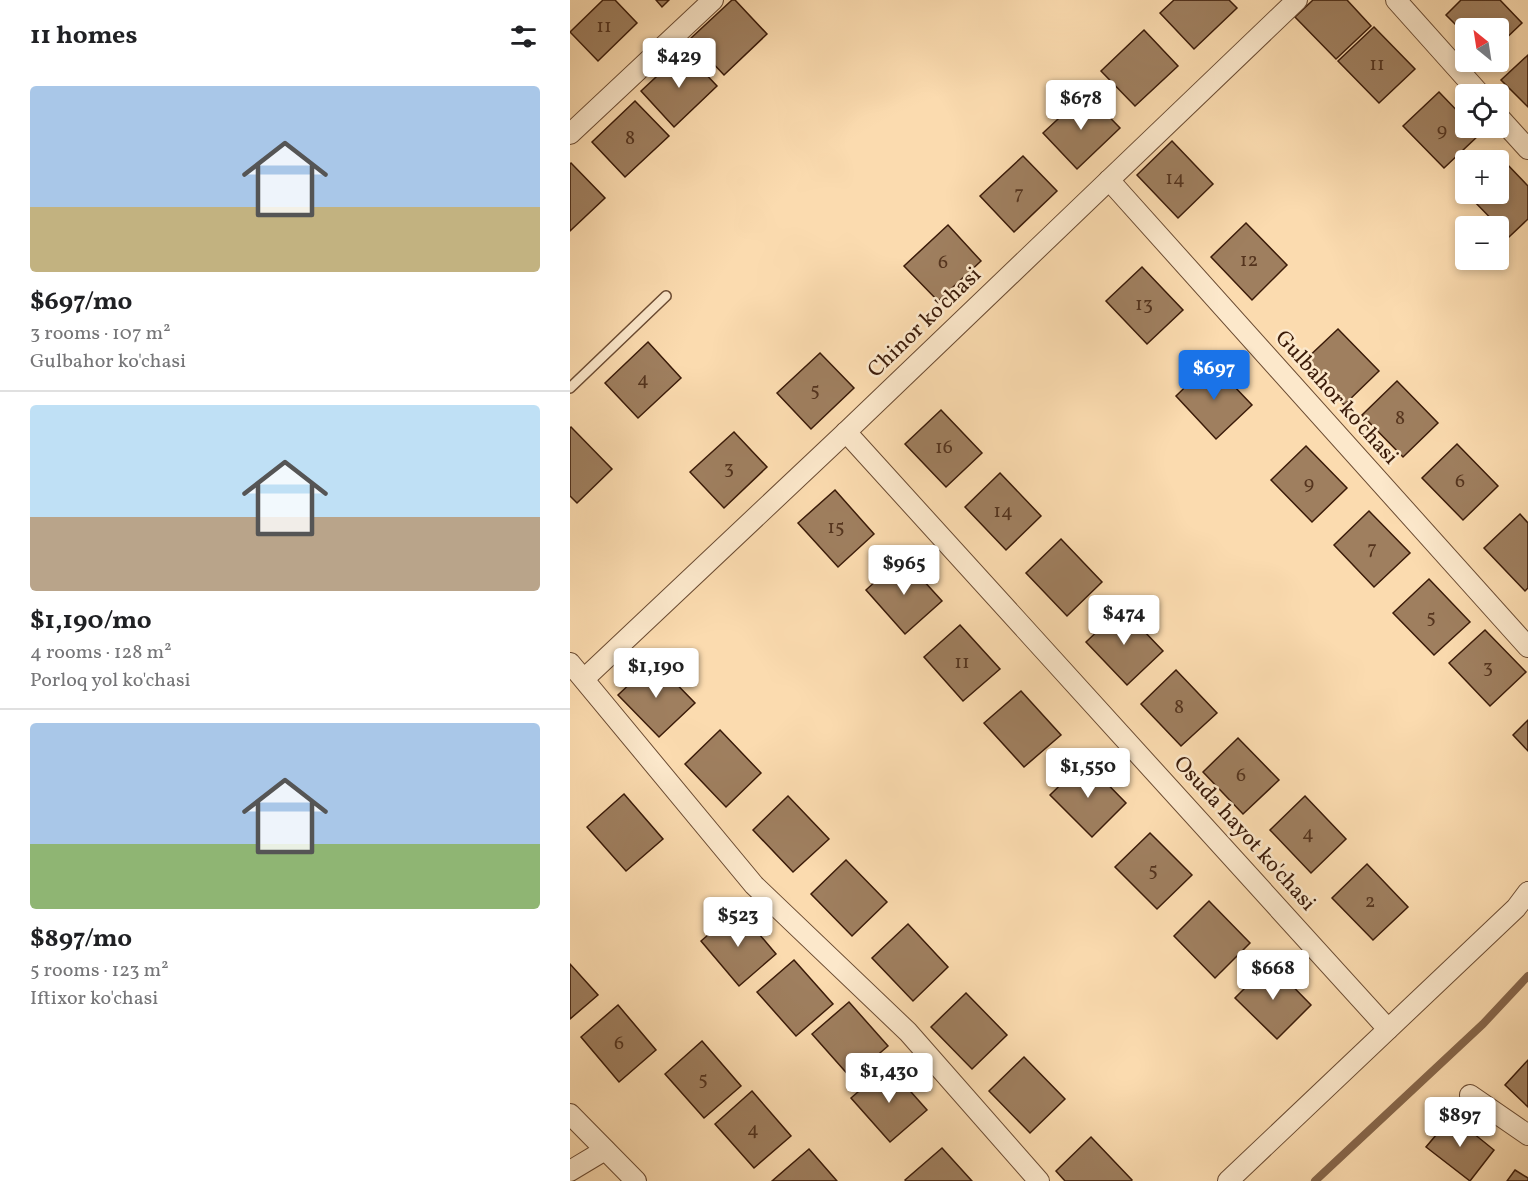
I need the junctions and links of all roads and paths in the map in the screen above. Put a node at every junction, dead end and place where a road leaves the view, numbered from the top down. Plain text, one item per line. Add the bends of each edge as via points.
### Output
1 (713, 0) edge
2 (1297, 0) edge
3 (1396, 0) edge
4 (1471, 84) edge
5 (1509, 128) edge
6 (570, 134) edge
7 (1528, 149) edge
8 (1109, 180) junction
9 (666, 296) dead end
10 (570, 388) edge
11 (846, 432) junction
12 (1528, 647) edge
13 (570, 663) edge
14 (584, 679) junction
15 (1528, 892) edge
16 (1388, 1029) junction
17 (1470, 1095) dead end
18 (570, 1114) edge
19 (1528, 1135) edge
20 (605, 1150) junction
21 (570, 1171) edge
22 (636, 1181) edge
23 (1039, 1181) edge
24 (1228, 1181) edge

1 - 6 street
2 - 8 street, Chinor ko'chasi
3 - 4 street
5 - 7 street
8 - 11 street, Chinor ko'chasi
8 - 12 street, Gulbahor ko'chasi
9 - 10 lane
11 - 14 street, Chinor ko'chasi
11 - 16 street, Osuda hayot ko'chasi
13 - 14 street
14 - 23 street via 754,885 908,1032
15 - 16 street via 1516,908
16 - 24 street
17 - 19 street
18 - 20 street
20 - 21 street
20 - 22 street

